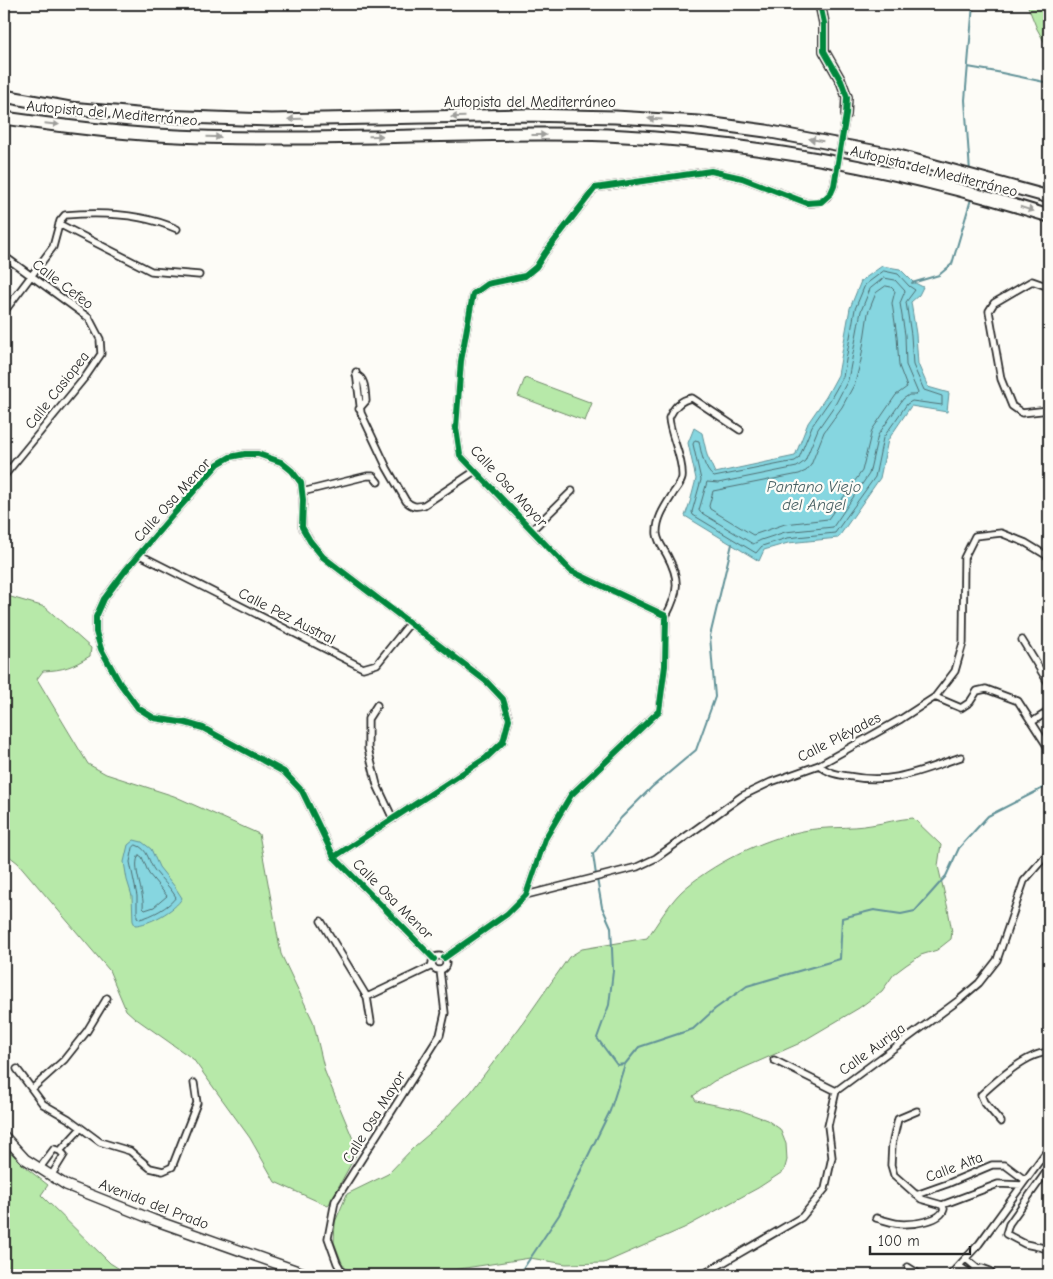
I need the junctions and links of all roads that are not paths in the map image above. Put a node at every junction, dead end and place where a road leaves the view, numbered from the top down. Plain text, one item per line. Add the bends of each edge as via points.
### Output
1 (820, 4) edge
2 (4, 96) edge
3 (846, 115) joint
4 (4, 118) edge
5 (1049, 197) edge
6 (1049, 216) edge
7 (60, 224) junction
8 (177, 229) dead end
9 (4, 256) edge
10 (200, 275) dead end
11 (31, 276) junction
12 (1049, 287) edge
13 (4, 312) edge
14 (100, 339) joint
15 (356, 374) dead end
16 (1049, 410) edge
17 (740, 430) dead end
18 (475, 471) junction
19 (4, 476) edge
20 (378, 482) dead end
21 (572, 491) dead end
22 (302, 492) junction
23 (532, 530) junction
24 (140, 555) junction
25 (1049, 557) edge
26 (666, 616) junction
27 (410, 623) junction
28 (1022, 640) dead end
29 (1049, 684) edge
30 (935, 697) junction
31 (377, 705) dead end
32 (1049, 711) edge
33 (1032, 722) junction
34 (1049, 749) edge
35 (961, 757) dead end
36 (819, 765) junction
37 (393, 819) junction
38 (1049, 852) edge
39 (334, 857) junction
40 (526, 895) junction
41 (321, 921) dead end
42 (444, 958) junction
43 (434, 959) junction
44 (432, 966) junction
45 (440, 970) junction
46 (367, 997) junction
47 (107, 998) dead end
48 (371, 1022) dead end
49 (1049, 1052) edge
50 (774, 1060) dead end
51 (17, 1069) dead end
52 (194, 1083) dead end
53 (33, 1088) junction
54 (836, 1091) junction
55 (917, 1111) dead end
56 (1001, 1122) dead end
57 (81, 1128) junction
58 (4, 1136) edge
59 (1049, 1148) edge
60 (60, 1151) junction
61 (40, 1168) junction
62 (1049, 1168) edge
63 (50, 1176) junction
64 (1024, 1182) junction
65 (916, 1195) junction
66 (942, 1205) junction
67 (876, 1218) dead end
68 (1049, 1249) edge
69 (966, 1259) junction
70 (959, 1266) junction
71 (908, 1267) dead end
72 (978, 1269) junction
73 (309, 1275) edge
74 (344, 1275) edge
75 (702, 1275) edge
76 (925, 1275) edge
77 (950, 1275) edge
78 (972, 1275) edge
79 (993, 1275) edge

1 - 3 street via 824,51 847,97
5 -> 2 highway, Autopista del Mediterráneo via 898,156 699,122 615,117 271,120 159,116 70,108
3 - 18 street, Calle Osa Mayor, bridge via 834,186 827,198 808,203 742,178 711,171 595,188 526,276 487,284 473,294 461,361 456,428 460,455
4 -> 6 highway, Autopista del Mediterráneo via 156,135 269,138 606,135 693,142 762,149 896,174 987,196
7 - 8 street via 65,216 83,214 161,222
7 - 10 street via 151,271
7 - 11 street via 53,247
9 - 11 street, Calle Cefeo
11 - 13 street
11 - 14 street, Calle Cefeo via 88,318
12 - 16 street via 1032,281 994,302 989,311 1001,379 1012,406 1022,413
14 - 19 street, Calle Casiopea via 101,354 86,376
15 - 18 street via 359,409 406,501 416,507 424,505
17 - 26 street via 692,398 678,404 670,415 682,478 662,510 658,527 659,541 677,580
18 - 23 street, Calle Osa Mayor
20 - 22 street via 373,476 367,476
21 - 23 street
22 - 24 street, Calle Osa Menor via 292,471 281,462 258,454 230,458 218,464
22 - 27 street, Calle Osa Menor via 302,527 322,557
23 - 26 street, Calle Osa Mayor via 571,571
24 - 27 street, Calle Pez Austral via 363,668 377,664
24 - 39 street, Calle Osa Menor via 104,599 96,617 101,649 119,682 138,708 154,718 203,728 284,772 302,791
25 - 30 street, Calle Pléyades via 1001,533 975,536 964,558 963,643 955,671
26 - 40 street via 659,711 571,794 544,839
27 - 37 street, Calle Osa Menor via 486,681 503,699 509,719 503,742 486,758
28 - 29 street
30 - 33 street via 961,708 977,691 986,689 1018,701
30 - 36 street, Calle Pléyades
31 - 37 street via 368,719 368,749 377,785
32 - 33 street
33 - 34 street
35 - 36 street via 906,776 878,780 826,772
36 - 40 street, Calle Pléyades via 742,796 656,858 638,867
37 - 39 street, Calle Osa Menor
38 - 54 street, Calle Auriga via 1024,881 997,960 979,983
39 - 43 street, Calle Osa Menor
40 - 42 street via 507,914
41 - 46 street
42 - 43 street via 438,956
42 - 45 street via 445,967
43 - 44 street
44 - 45 street
44 - 46 street
45 - 74 street, Calle Osa Mayor via 444,1013 440,1035 336,1201 328,1238 336,1263
46 - 48 street
47 - 53 street via 64,1060
49 - 56 street via 1023,1062 981,1095
50 - 54 street
51 - 53 street
52 - 57 street via 197,1103 172,1167 163,1171 150,1168 130,1151 100,1142
53 - 57 street via 43,1104
54 - 75 street, Calle Auriga via 828,1126 832,1157 825,1189 802,1217
55 - 65 street via 898,1119 891,1165 894,1175
57 - 60 street
58 - 61 street, Avenida del Prado via 25,1159
59 - 64 street
60 - 61 street via 54,1148
60 - 63 street via 64,1155
61 - 63 street, Avenida del Prado
62 - 68 street via 1009,1224 1006,1234 1025,1244
63 - 73 street, Avenida del Prado via 145,1217
64 - 65 street, Calle Alta via 1005,1165 992,1165
64 - 66 street via 998,1184
64 - 69 street
65 - 66 street
66 - 67 street via 943,1213 925,1221 906,1224
69 - 70 street
69 - 72 street
70 - 77 street
70 - 78 street
71 - 76 street
72 - 78 street
72 - 79 street via 986,1268

